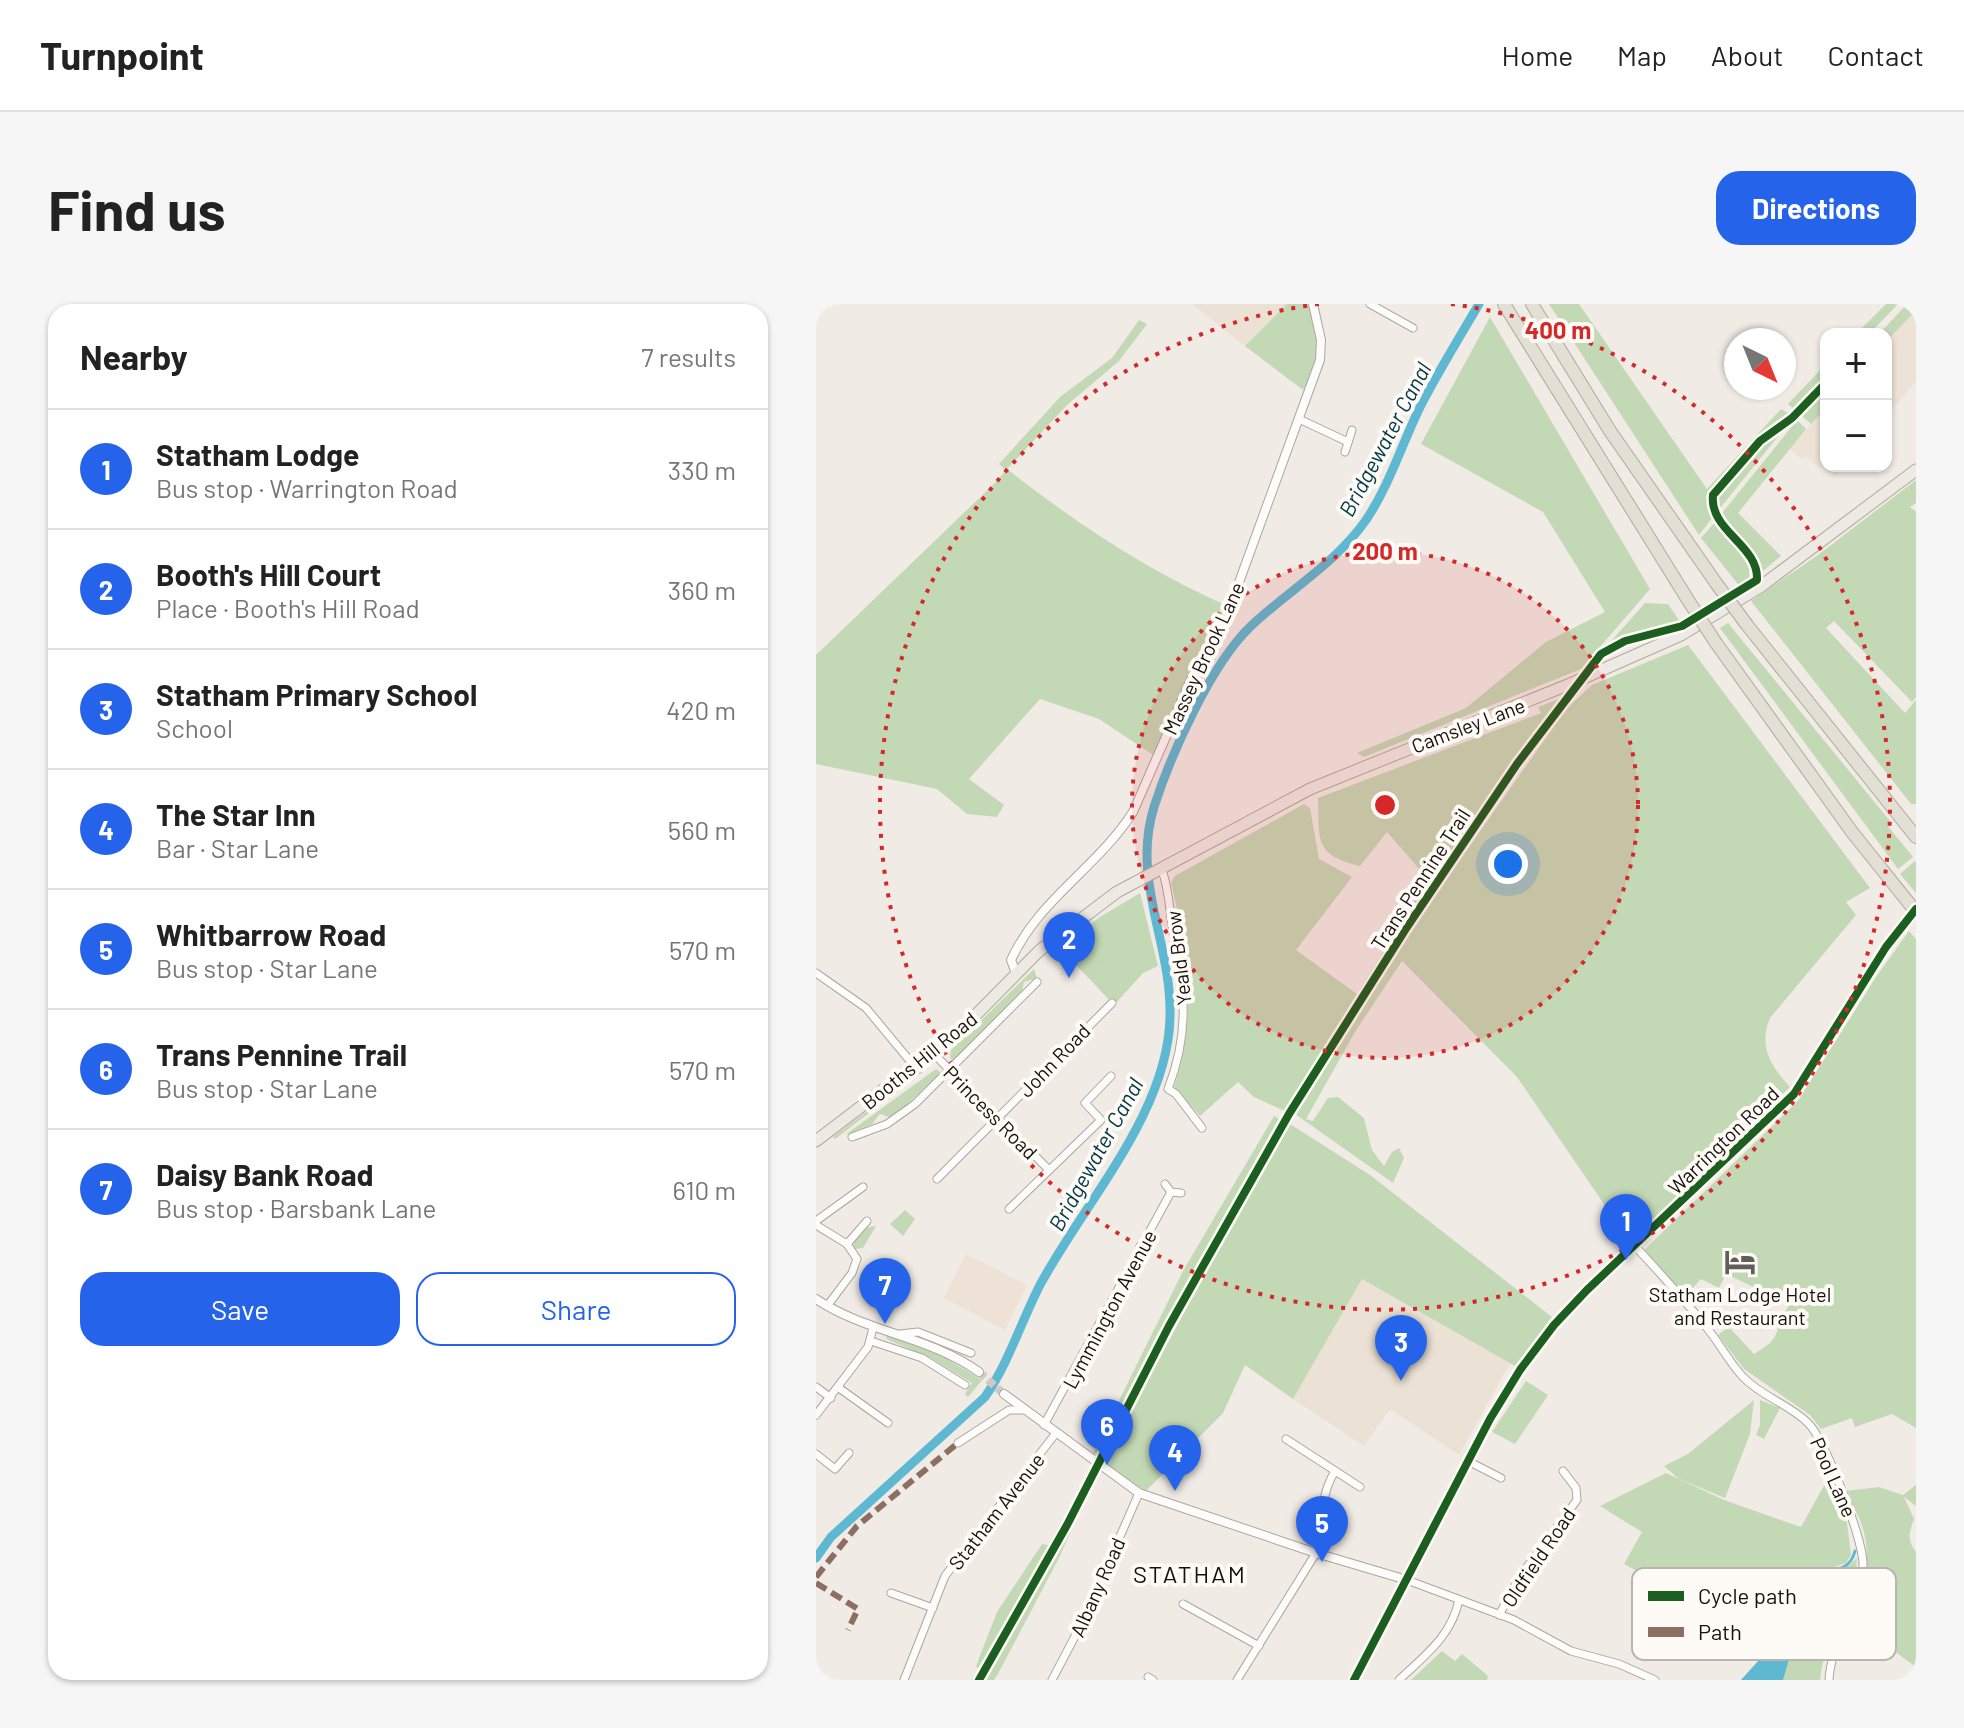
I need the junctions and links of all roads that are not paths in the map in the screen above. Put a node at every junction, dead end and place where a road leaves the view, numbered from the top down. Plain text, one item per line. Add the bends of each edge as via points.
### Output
1 (1313, 304) edge
2 (1370, 304) edge
3 (1532, 304) edge
4 (1505, 305) edge
5 (1413, 328) dead end
6 (1299, 419) junction
7 (1352, 430) dead end
8 (1348, 442) junction
9 (1345, 452) dead end
10 (1916, 470) edge
11 (1916, 837) edge
12 (1160, 871) junction
13 (1916, 911) edge
14 (816, 973) edge
15 (1016, 973) junction
16 (1037, 982) dead end
17 (1112, 1003) dead end
18 (933, 1053) junction
19 (915, 1067) junction
20 (950, 1070) junction
21 (1111, 1076) dead end
22 (998, 1119) junction
23 (1202, 1128) dead end
24 (852, 1137) dead end
25 (816, 1141) edge
26 (1049, 1170) junction
27 (937, 1179) dead end
28 (1165, 1184) dead end
29 (863, 1187) dead end
30 (1171, 1192) junction
31 (1181, 1193) dead end
32 (1009, 1209) dead end
33 (867, 1221) dead end
34 (816, 1223) edge
35 (847, 1244) junction
36 (1634, 1245) junction
37 (816, 1299) edge
38 (827, 1306) junction
39 (873, 1328) junction
40 (900, 1334) junction
41 (871, 1341) junction
42 (971, 1353) dead end
43 (979, 1372) tunnel mouth
44 (965, 1385) dead end
45 (816, 1387) edge
46 (839, 1388) junction
47 (1004, 1394) tunnel mouth
48 (831, 1398) junction
49 (1024, 1410) junction
50 (816, 1415) edge
51 (888, 1423) dead end
52 (1044, 1425) junction
53 (1056, 1433) junction
54 (1286, 1439) dead end
55 (958, 1443) dead end
56 (1304, 1450) junction
57 (849, 1453) dead end
58 (816, 1454) edge
59 (1298, 1459) dead end
60 (1468, 1461) junction
61 (1335, 1471) junction
62 (1563, 1471) dead end
63 (1501, 1478) dead end
64 (1360, 1487) dead end
65 (1139, 1493) junction
66 (1316, 1553) junction
67 (1864, 1568) edge
68 (1407, 1580) junction
69 (891, 1593) dead end
70 (1459, 1600) junction
71 (1183, 1604) dead end
72 (933, 1608) junction
73 (1499, 1615) junction
74 (1259, 1646) junction
75 (1833, 1660) edge
76 (1632, 1670) junction
77 (1626, 1679) edge
78 (904, 1680) edge
79 (1052, 1680) edge
80 (1237, 1680) edge
81 (1354, 1680) edge
82 (1399, 1680) edge
83 (1655, 1680) edge
84 (1829, 1680) edge

1 - 6 street, Massey Brook Lane via 1320,360
2 - 5 street
3 - 11 highway, bridge via 1610,431 1716,583
4 - 13 highway, bridge via 1716,643 1852,832
6 - 8 street
6 - 15 street, Massey Brook Lane via 1230,607 1190,682 1133,812 1027,930 1011,960
7 - 8 street
8 - 9 street
10 - 12 main road, Camsley Lane via 1736,602 1681,635 1310,789
12 - 15 main road, Camsley Lane via 1081,917
12 - 23 street, Yeald Brow via 1171,903 1185,995 1184,1037 1168,1089
13 - 36 street, Warrington Road via 1886,947 1794,1094
14 - 19 street via 866,1008
15 - 18 main road, Booths Hill Road
16 - 20 street
17 - 22 street, John Road
18 - 19 main road, Booths Hill Road
18 - 20 street, Princess Road
19 - 25 main road, Booths Hill Road
20 - 22 street, Princess Road
20 - 24 street via 899,1117
21 - 26 street via 1085,1103 1101,1120
22 - 26 street, Princess Road
22 - 27 street, John Road
26 - 32 street
28 - 30 street
29 - 34 street
30 - 31 street
30 - 52 street, Lymmington Avenue
33 - 35 street
34 - 35 street
35 - 38 street via 857,1259 856,1268
36 - 60 street, Warrington Road via 1554,1325 1502,1398
36 - 67 street, Pool Lane via 1742,1376 1804,1419 1819,1439 1858,1531
37 - 38 street
38 - 39 street
39 - 40 street
39 - 41 street
40 - 42 street via 918,1332
40 - 43 street via 943,1350
41 - 44 street via 922,1358
41 - 46 street
45 - 48 street
46 - 48 street
46 - 51 street
47 - 49 street
48 - 50 street
49 - 52 street
49 - 55 street via 1009,1410
52 - 53 street
53 - 65 street
53 - 72 street, Statham Avenue via 945,1576
54 - 56 street
56 - 59 street
56 - 61 street
57 - 58 street via 835,1469
60 - 63 street
60 - 68 street, Warrington Road
61 - 64 street
61 - 66 street via 1321,1504
62 - 73 street, Oldfield Road via 1576,1488 1577,1500 1521,1575
65 - 66 street
65 - 79 street, Albany Road
66 - 68 street
66 - 74 street
68 - 70 street
68 - 81 street, Warrington Road
69 - 72 street
70 - 73 street
70 - 82 street via 1445,1635
71 - 74 street
72 - 78 street, Statham Avenue
73 - 76 street via 1571,1651
74 - 80 street
75 - 84 street, Pool Lane
76 - 77 street
76 - 83 street

